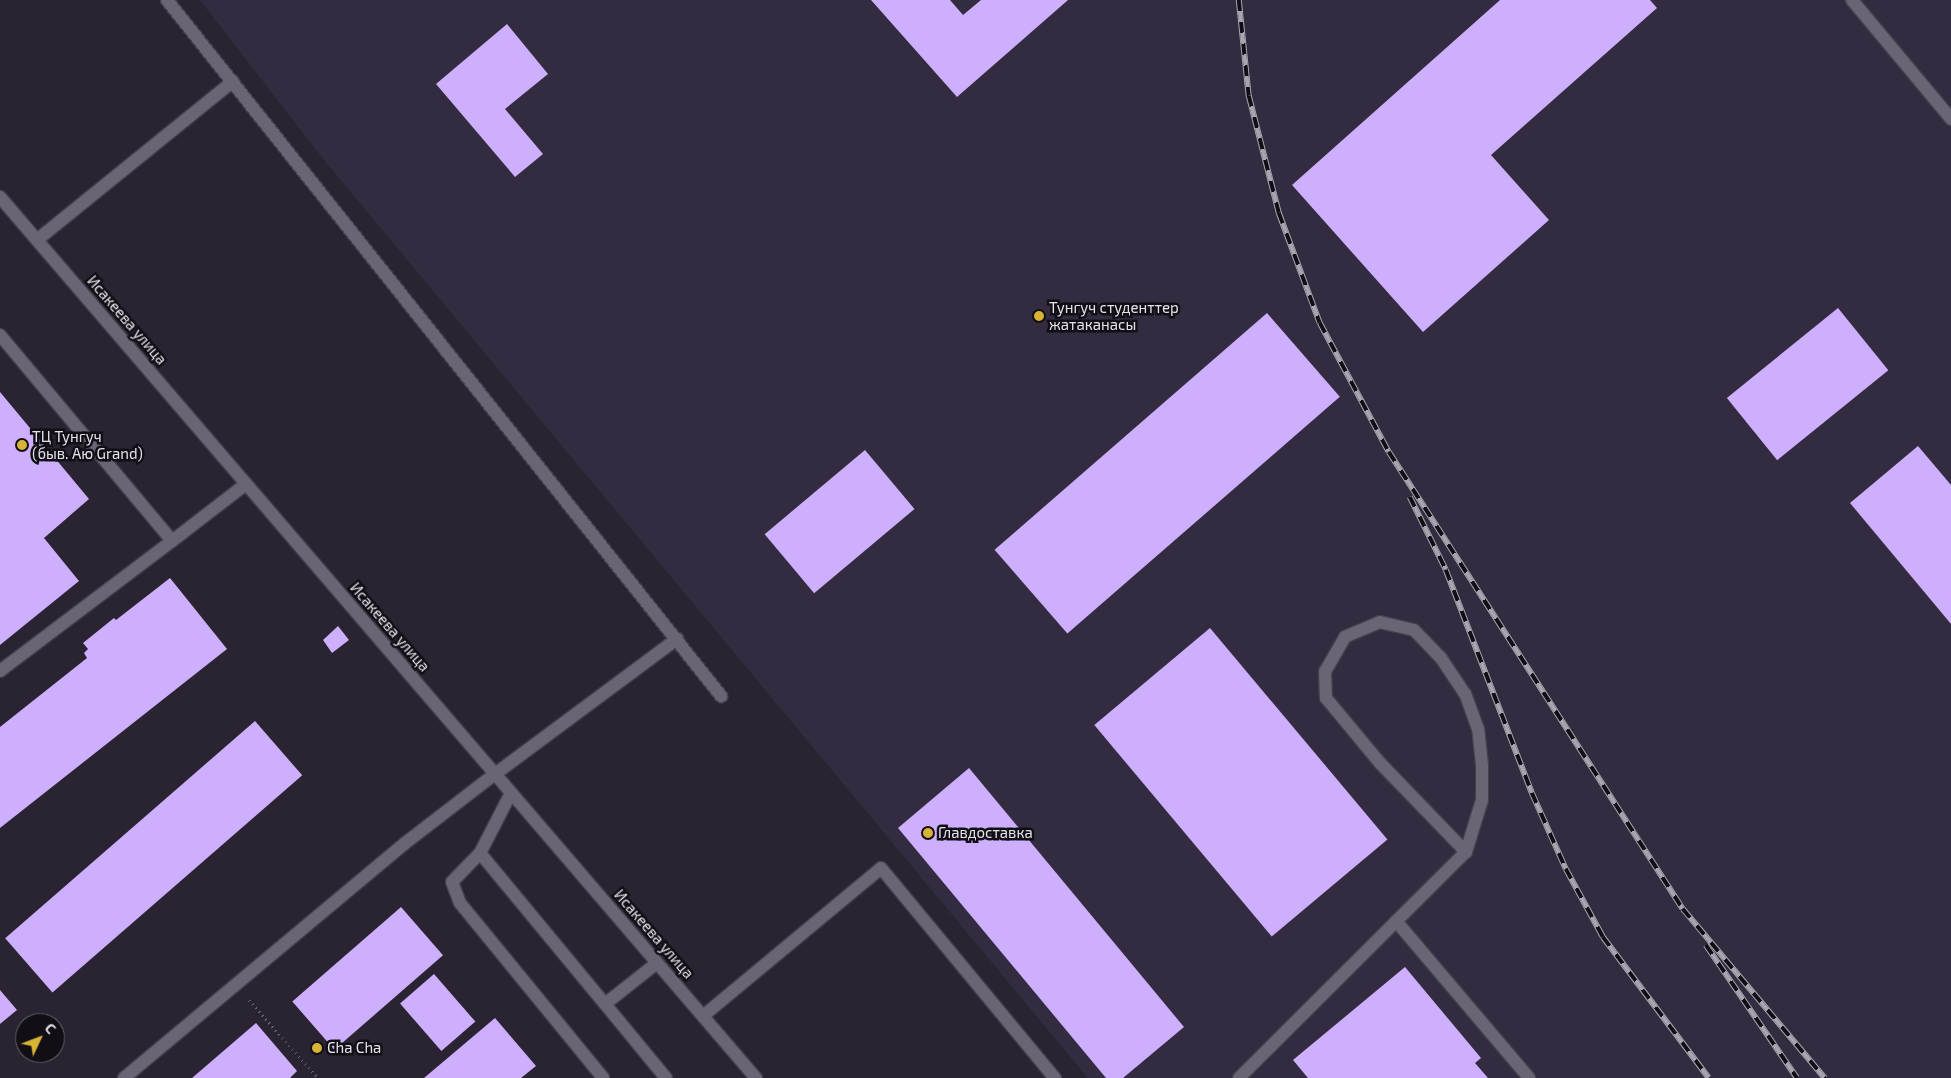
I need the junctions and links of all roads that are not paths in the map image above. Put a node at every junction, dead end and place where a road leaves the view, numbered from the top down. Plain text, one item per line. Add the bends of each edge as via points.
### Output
1 (167, 0) edge
2 (1852, 0) edge
3 (233, 81) junction
4 (1951, 119) edge
5 (0, 197) edge
6 (37, 240) junction
7 (0, 335) edge
8 (246, 484) junction
9 (172, 541) junction
10 (677, 639) junction
11 (0, 671) edge
12 (721, 696) dead end
13 (495, 774) junction
14 (511, 792) junction
15 (1466, 852) junction
16 (480, 853) junction
17 (1396, 921) junction
18 (657, 963) junction
19 (605, 1004) junction
20 (703, 1016) junction
21 (124, 1078) edge
22 (603, 1078) edge
23 (666, 1078) edge
24 (756, 1078) edge
25 (1055, 1078) edge
26 (1239, 1078) edge
27 (1529, 1078) edge

1 - 3 street
2 - 4 street
3 - 6 street
3 - 10 street
5 - 6 street, Исакеева улица
6 - 8 street, Исакеева улица
7 - 9 street
8 - 9 street
8 - 13 street, Исакеева улица
9 - 11 street
10 - 12 street
10 - 13 street
13 - 14 street, Исакеева улица
13 - 21 street via 404,844
14 - 16 street
14 - 18 street, Исакеева улица
15 - 15 street via 1380,763 1326,698 1325,671 1345,637 1380,622 1414,630 1441,658 1465,694 1478,729 1482,765 1482,800
15 - 17 street
16 - 19 street
16 - 22 street via 452,882 460,903
17 - 26 street
17 - 27 street
18 - 19 street
18 - 20 street, Исакеева улица
19 - 23 street
20 - 24 street, Исакеева улица
20 - 25 street via 881,868

